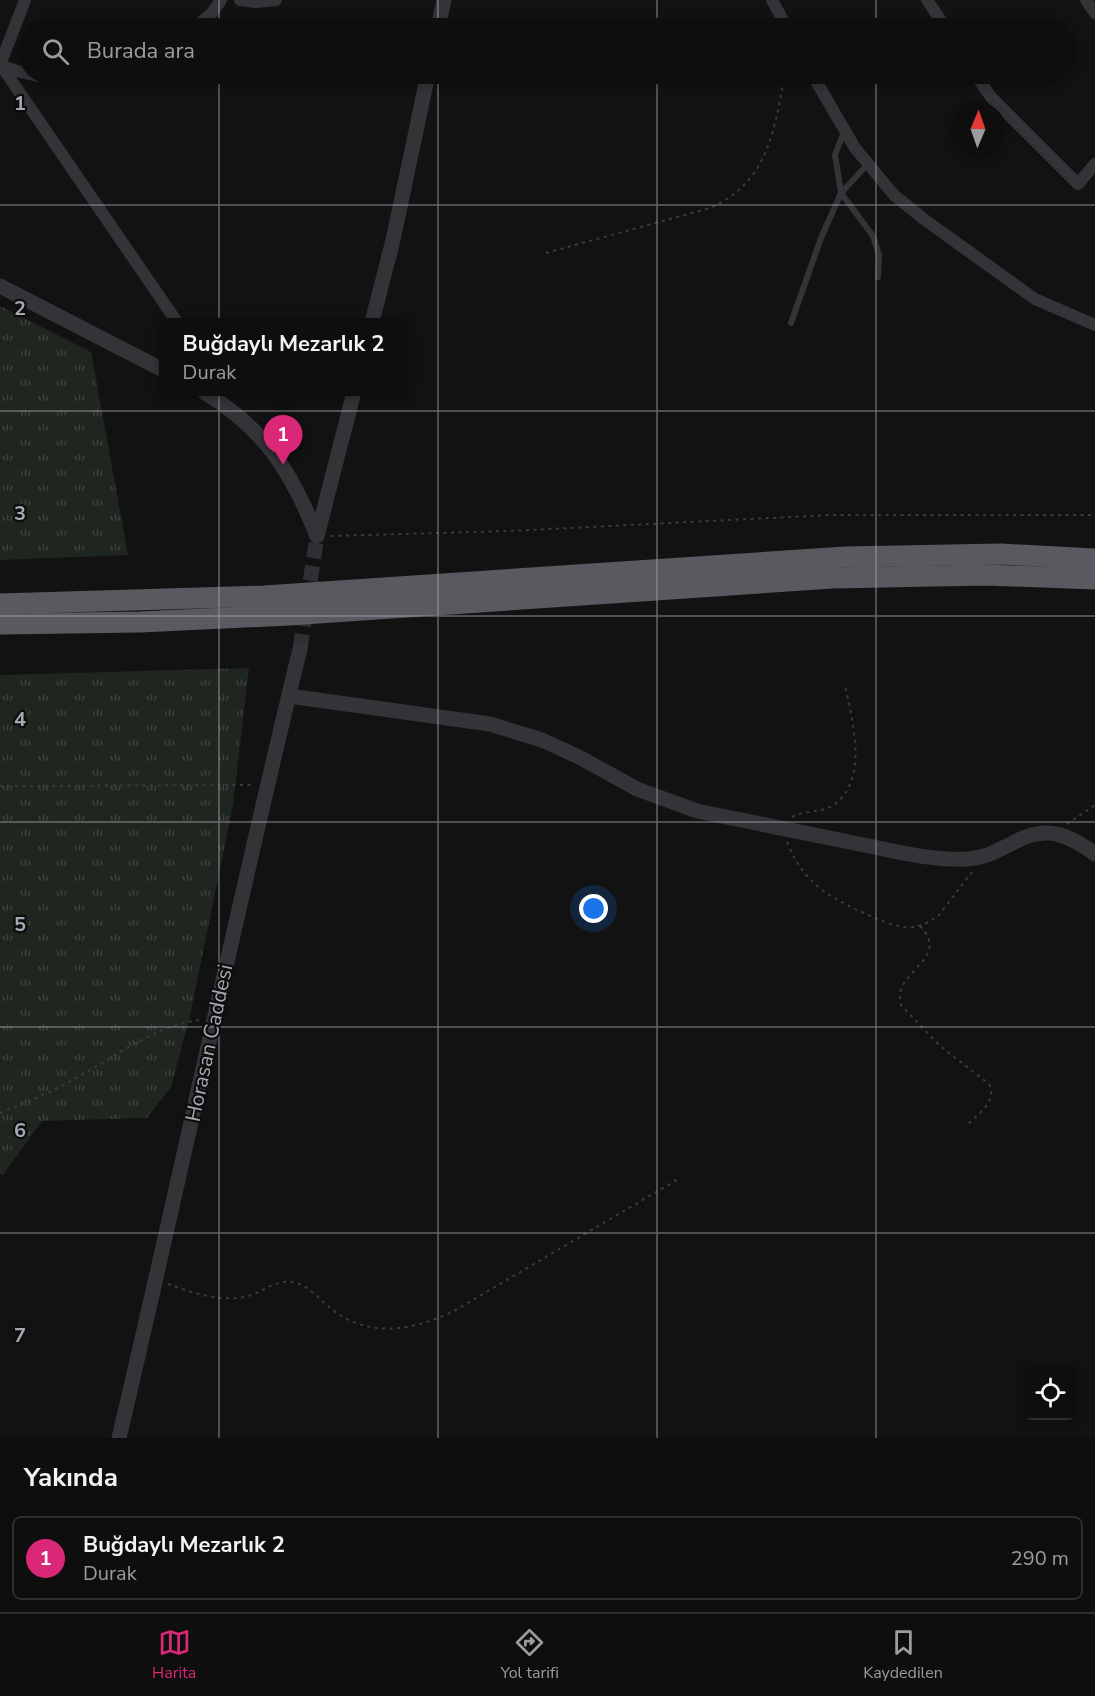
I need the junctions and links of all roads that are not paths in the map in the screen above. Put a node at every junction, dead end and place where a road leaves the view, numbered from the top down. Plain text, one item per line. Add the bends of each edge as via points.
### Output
1 (25, 0) edge
2 (221, 0) edge
3 (240, 0) edge
4 (276, 0) edge
5 (444, 0) edge
6 (771, 0) edge
7 (927, 0) edge
8 (1086, 0) edge
9 (1095, 13) edge
10 (18, 18) edge
11 (18, 18) edge
12 (206, 18) edge
13 (440, 18) edge
14 (781, 18) edge
15 (939, 18) edge
16 (0, 65) edge
17 (18, 71) edge
18 (426, 84) edge
19 (818, 84) edge
20 (982, 84) edge
21 (845, 131) junction
22 (1095, 164) edge
23 (867, 165) junction
24 (841, 193) junction
25 (878, 277) dead end
26 (0, 286) edge
27 (174, 318) edge
28 (373, 318) edge
29 (791, 323) dead end
30 (1095, 325) edge
31 (159, 368) edge
32 (210, 396) edge
33 (223, 396) edge
34 (353, 396) edge
35 (232, 411) junction
36 (1095, 559) edge
37 (1095, 579) edge
38 (0, 604) edge
39 (0, 624) edge
40 (300, 649) tunnel mouth
41 (289, 696) junction
42 (1095, 854) edge
43 (119, 1438) edge

1 - 11 street
2 - 12 street
3 - 4 street
5 - 13 street
6 - 14 street
7 - 15 street
8 - 9 street
10 - 16 street
16 - 17 street
16 - 27 street
18 - 28 street
19 - 21 street
20 - 22 street via 1077,184
21 - 23 street
21 - 24 lane via 835,155
23 - 24 lane
23 - 30 street via 909,208 1035,299
24 - 25 lane via 873,236 879,255
24 - 29 lane
26 - 31 street
32 - 35 street
33 - 35 street
34 - 35 street via 317,536 283,465
36 - 38 highway via 1001,554 845,557 264,596
37 - 39 highway via 874,576 289,615
40 - 41 street, Horasan Caddesi
41 - 42 street via 508,728 561,748 637,789 697,811 912,854 958,859 984,857 1026,837 1052,833 1077,841
41 - 43 street, Horasan Caddesi

